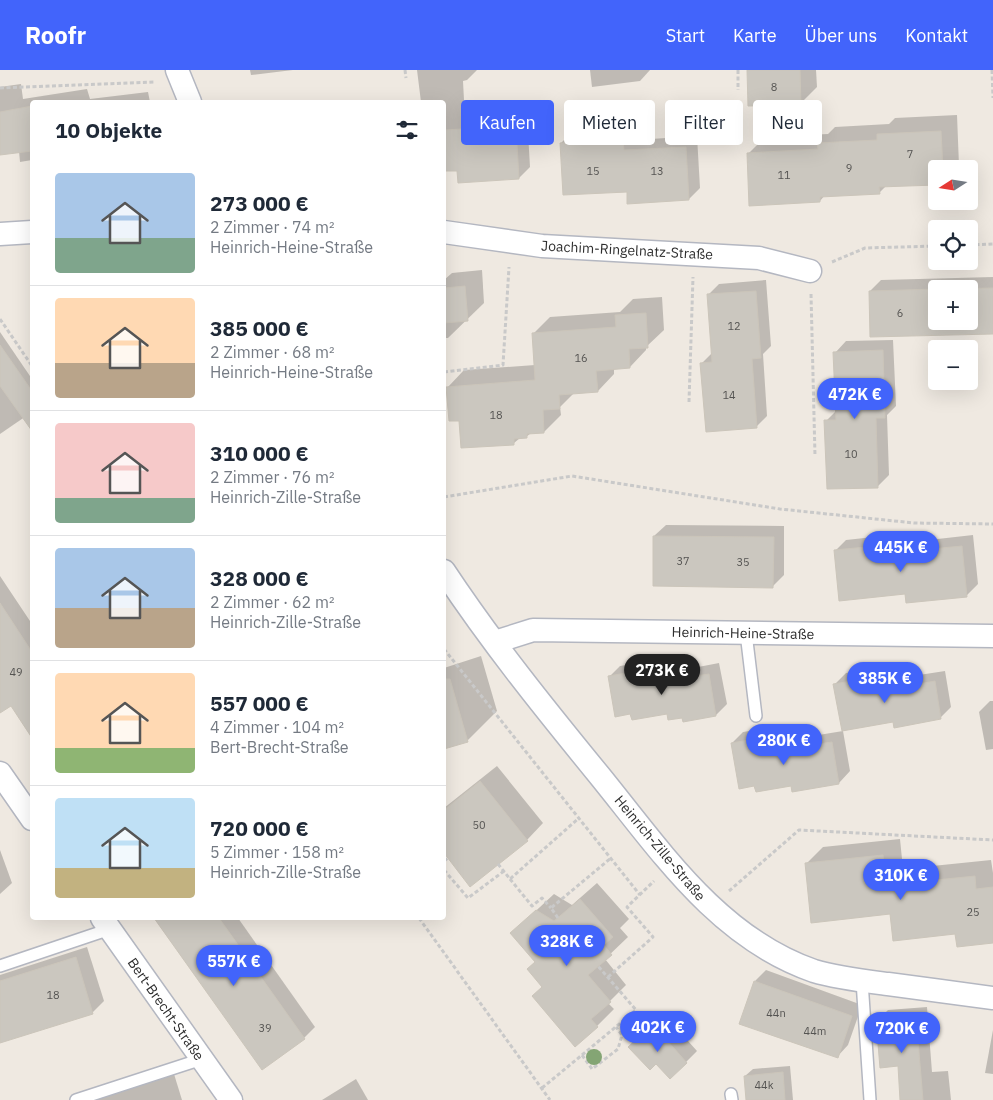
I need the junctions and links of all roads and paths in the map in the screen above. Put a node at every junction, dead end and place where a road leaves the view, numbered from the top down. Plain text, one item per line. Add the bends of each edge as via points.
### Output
1 (405, 70) edge
2 (738, 70) edge
3 (992, 70) edge
4 (179, 75) edge
5 (406, 78) dead end
6 (0, 88) edge
7 (738, 90) dead end
8 (993, 98) edge
9 (189, 100) edge
10 (30, 232) edge
11 (446, 232) edge
12 (0, 234) edge
13 (511, 241) junction
14 (978, 244) edge
15 (993, 244) edge
16 (928, 246) edge
17 (693, 254) junction
18 (810, 271) junction
19 (0, 318) edge
20 (30, 363) edge
21 (446, 372) edge
22 (689, 402) dead end
23 (815, 456) dead end
24 (446, 497) edge
25 (993, 524) edge
26 (446, 574) edge
27 (746, 633) junction
28 (993, 636) edge
29 (495, 642) junction
30 (446, 652) edge
31 (756, 716) dead end
32 (3, 782) edge
33 (30, 816) edge
34 (579, 818) junction
35 (993, 840) edge
36 (611, 858) junction
37 (498, 864) dead end
38 (670, 865) junction
39 (504, 870) junction
40 (446, 872) edge
41 (510, 879) junction
42 (640, 894) junction
43 (710, 907) junction
44 (551, 908) junction
45 (558, 918) dead end
46 (420, 920) edge
47 (106, 923) edge
48 (0, 966) edge
49 (598, 966) dead end
50 (608, 977) junction
51 (862, 981) junction
52 (993, 998) edge
53 (616, 1027) junction
54 (582, 1055) junction
55 (202, 1059) junction
56 (542, 1088) junction
57 (76, 1100) edge
58 (231, 1100) edge
59 (550, 1100) edge
60 (870, 1100) edge

1 - 5 path
2 - 7 path
3 - 8 path
4 - 6 path
4 - 9 street
10 - 12 street
11 - 13 street, Joachim-Ringelnatz-Straße
13 - 17 street, Joachim-Ringelnatz-Straße via 542,246
13 - 21 path via 503,365
14 - 15 path
16 - 18 path via 865,248
17 - 18 street, Joachim-Ringelnatz-Straße via 759,258
17 - 22 path
18 - 23 path
19 - 20 path
24 - 25 path via 572,476 780,509 914,523
26 - 29 street, Heinrich-Zille-Straße
27 - 28 street, Heinrich-Heine-Straße
27 - 29 street, Heinrich-Heine-Straße via 533,630
27 - 31 lane
29 - 38 street, Heinrich-Zille-Straße
30 - 34 path
32 - 33 street
34 - 36 path
34 - 41 path
35 - 43 path via 799,830
36 - 42 path
36 - 44 path
37 - 39 path
38 - 42 path
38 - 43 street, Heinrich-Zille-Straße
39 - 40 path via 468,898
39 - 41 path
41 - 44 path via 532,906 542,898
42 - 50 path via 627,907 653,937
43 - 51 street, Heinrich-Zille-Straße via 760,945 814,970
44 - 45 path
46 - 56 path
47 - 48 lane
47 - 55 street, Bert-Brecht-Straße
49 - 50 path
50 - 53 path via 636,1010
51 - 52 street, Heinrich-Zille-Straße
51 - 60 lane
53 - 54 path
53 - 54 path via 622,1035 618,1049 592,1069
54 - 56 path
55 - 57 lane
55 - 58 street, Bert-Brecht-Straße
56 - 59 path

